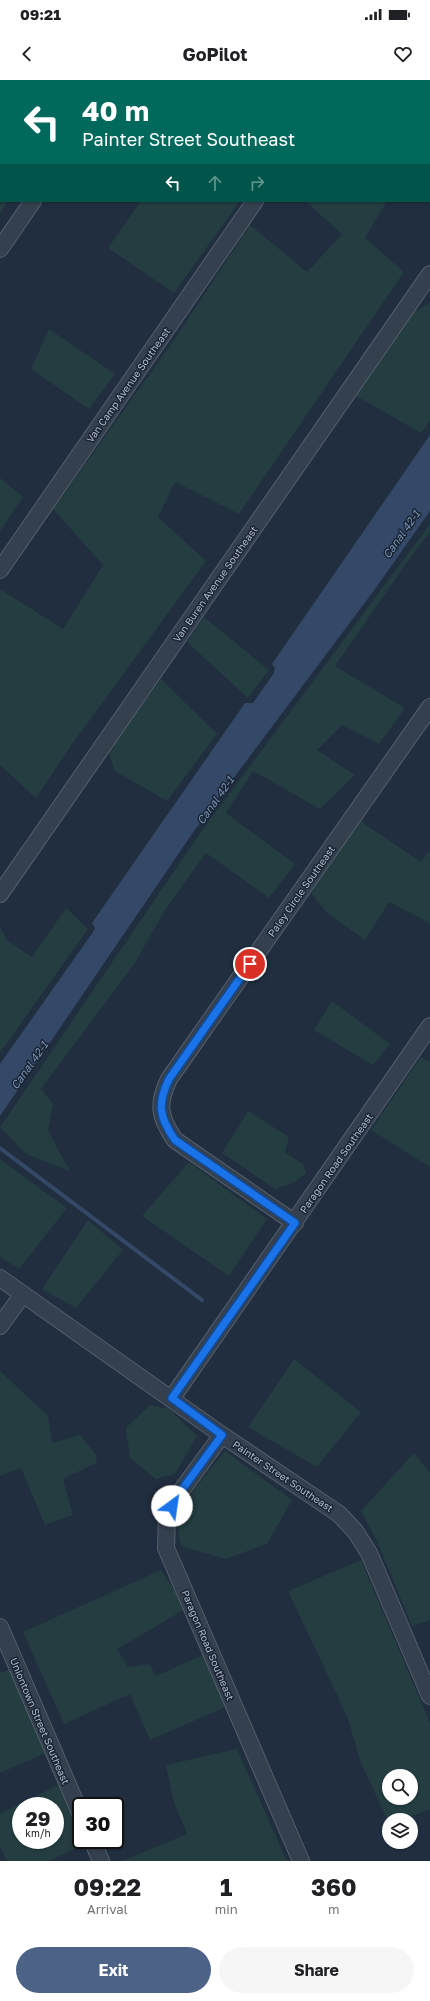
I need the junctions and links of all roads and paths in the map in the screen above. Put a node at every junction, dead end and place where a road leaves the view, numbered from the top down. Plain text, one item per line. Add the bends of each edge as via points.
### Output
1 (32, 202) edge
2 (254, 202) edge
3 (0, 248) edge
4 (430, 274) edge
5 (0, 570) edge
6 (430, 707) edge
7 (0, 894) edge
8 (430, 1026) edge
9 (295, 1223) junction
10 (0, 1278) edge
11 (23, 1294) junction
12 (0, 1326) edge
13 (172, 1398) junction
14 (222, 1435) junction
15 (0, 1626) edge
16 (430, 1696) edge
17 (73, 1797) edge
18 (96, 1849) edge
19 (101, 1861) edge
20 (301, 1861) edge

1 - 3 street
2 - 5 street, Van Camp Avenue Southeast
4 - 7 street, Van Buren Avenue Southeast
6 - 9 street, Paley Circle Southeast via 169,1079 161,1096 161,1114 175,1140
8 - 9 street, Paragon Road Southeast
9 - 13 street, Paragon Road Southeast
10 - 11 street, Painter Street Southeast
11 - 12 street
11 - 13 street, Painter Street Southeast
13 - 14 street, Painter Street Southeast
14 - 16 street, Painter Street Southeast via 339,1514 355,1531 370,1553
14 - 20 street, Paragon Road Southeast via 178,1495 167,1516 166,1548
15 - 17 street, Uniontown Street Southeast
18 - 19 street

